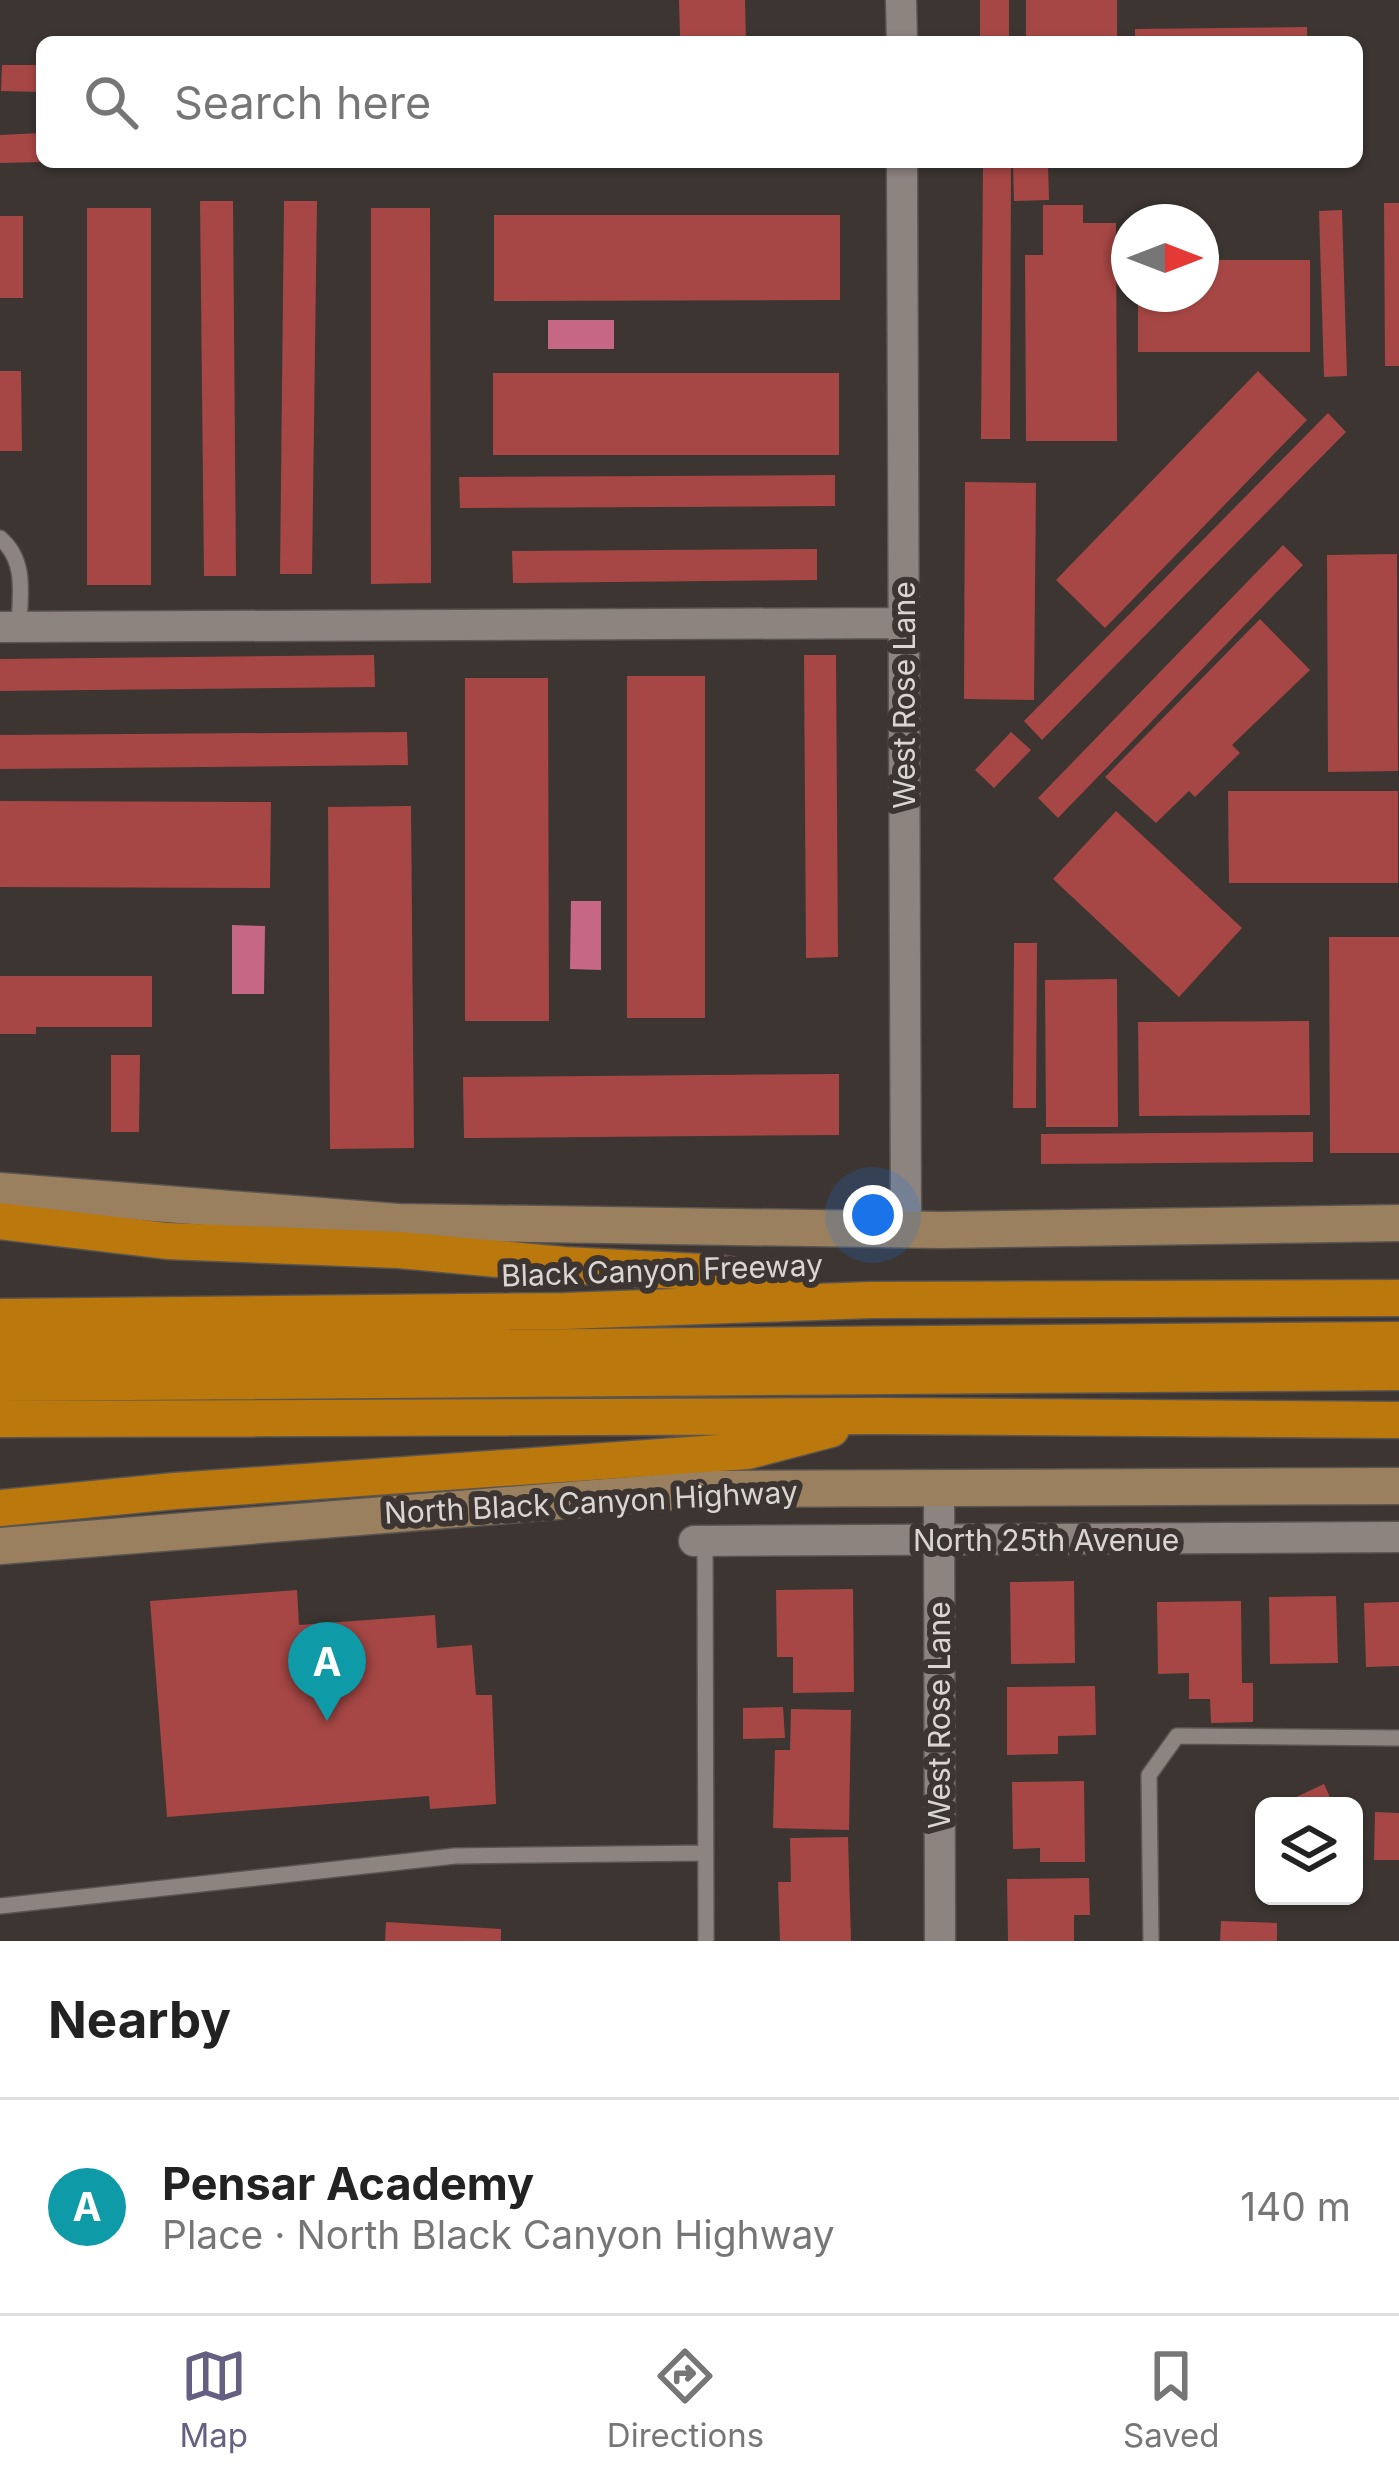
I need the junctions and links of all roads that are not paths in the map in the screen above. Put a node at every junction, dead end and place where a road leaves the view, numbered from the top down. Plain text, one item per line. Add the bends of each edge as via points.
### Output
1 (901, 0) edge
2 (902, 36) edge
3 (902, 168) edge
4 (0, 538) edge
5 (904, 623) junction
6 (10, 626) edge
7 (0, 1191) edge
8 (0, 1221) edge
9 (1399, 1223) edge
10 (905, 1229) junction
11 (1399, 1298) edge
12 (871, 1300) junction
13 (0, 1317) edge
14 (1399, 1340) edge
15 (0, 1352) edge
16 (1399, 1372) edge
17 (0, 1383) edge
18 (880, 1416) junction
19 (0, 1419) edge
20 (1399, 1420) edge
21 (1399, 1486) edge
22 (939, 1490) junction
23 (0, 1508) edge
24 (1399, 1537) edge
25 (699, 1541) joint
26 (938, 1541) junction
27 (0, 1546) edge
28 (1399, 1738) edge
29 (706, 1853) junction
30 (0, 1906) edge
31 (706, 1941) edge
32 (940, 1941) edge
33 (1151, 1941) edge

1 - 2 street
3 - 5 street, West Rose Lane
4 - 6 lane via 21,571
5 - 6 street
5 - 10 street, West Rose Lane
7 - 10 main road via 398,1222
8 - 12 highway via 167,1240 719,1273
9 - 10 main road
11 - 12 highway, Black Canyon Freeway
12 - 13 highway, Black Canyon Freeway
14 - 15 highway
16 - 17 highway
18 - 19 highway
18 - 20 highway
18 - 23 highway via 747,1450
21 - 22 main road, North Black Canyon Highway
22 - 26 street, West Rose Lane
22 - 27 main road, North Black Canyon Highway via 706,1490
24 - 26 street, North 25th Avenue
25 - 26 street, North 25th Avenue
25 - 29 lane
26 - 32 street, West Rose Lane
28 - 33 lane via 1177,1736 1149,1775
29 - 30 lane via 455,1856
29 - 31 lane

